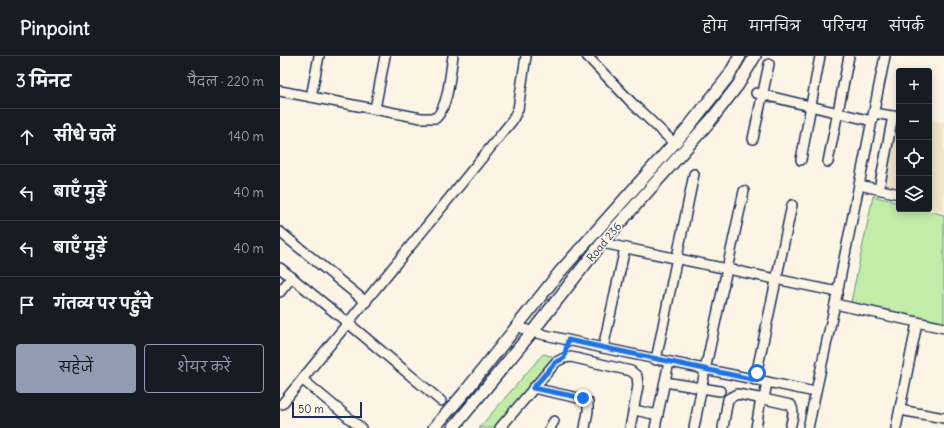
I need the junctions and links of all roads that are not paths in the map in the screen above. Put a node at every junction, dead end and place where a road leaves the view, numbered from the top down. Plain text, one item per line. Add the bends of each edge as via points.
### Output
1 (319, 56) edge
2 (385, 56) edge
3 (453, 56) edge
4 (526, 56) edge
5 (587, 56) edge
6 (740, 56) edge
7 (755, 56) edge
8 (820, 56) edge
9 (849, 56) edge
10 (885, 56) edge
11 (769, 64) dead end
12 (280, 91) edge
13 (759, 94) junction
14 (311, 97) junction
15 (811, 106) junction
16 (375, 109) junction
17 (838, 112) junction
18 (873, 117) junction
19 (896, 117) edge
20 (753, 139) dead end
21 (674, 143) junction
22 (801, 160) dead end
23 (828, 162) dead end
24 (694, 174) dead end
25 (859, 185) junction
26 (879, 189) junction
27 (744, 191) dead end
28 (896, 193) edge
29 (792, 205) dead end
30 (280, 232) edge
31 (602, 243) junction
32 (625, 248) junction
33 (677, 259) junction
34 (280, 268) edge
35 (727, 269) junction
36 (292, 277) junction
37 (776, 279) junction
38 (280, 292) edge
39 (838, 292) junction
40 (366, 302) junction
41 (835, 304) junction
42 (348, 323) junction
43 (916, 323) junction
44 (517, 326) junction
45 (944, 328) edge
46 (532, 332) junction
47 (568, 340) junction
48 (603, 348) junction
49 (564, 358) junction
50 (656, 360) junction
51 (669, 362) junction
52 (705, 370) junction
53 (303, 380) junction
54 (756, 380) junction
55 (665, 382) junction
56 (768, 382) junction
57 (533, 388) junction
58 (701, 389) junction
59 (720, 391) dead end
60 (815, 392) junction
61 (763, 398) junction
62 (441, 401) dead end
63 (282, 404) dead end
64 (639, 410) dead end
65 (900, 410) junction
66 (658, 415) junction
67 (944, 418) edge
68 (361, 428) edge
69 (434, 428) edge
70 (453, 428) edge
71 (500, 428) edge
72 (586, 428) edge
73 (630, 428) edge
74 (655, 428) edge
75 (694, 428) edge
76 (723, 428) edge
77 (756, 428) edge
78 (790, 428) edge
79 (808, 428) edge
80 (896, 428) edge

1 - 14 street
2 - 16 street
3 - 16 street via 446,98 441,113 436,118 421,118
4 - 40 street via 518,109 512,121
5 - 21 street
6 - 21 street via 728,78
7 - 31 street, Road 236 via 738,85 712,120
8 - 15 street
9 - 17 street
10 - 18 street
11 - 13 street
12 - 14 street
13 - 15 street
13 - 20 street
14 - 16 street
15 - 17 street
15 - 22 street
17 - 18 street
17 - 23 street
18 - 19 street
18 - 25 street
19 - 26 street
21 - 44 street via 559,273
24 - 33 street
25 - 26 street
25 - 39 street
26 - 28 street
27 - 35 street
29 - 37 street
30 - 40 street
31 - 32 street
31 - 46 street, Road 236
32 - 33 street
32 - 48 street
33 - 35 street
33 - 50 street
34 - 36 street
35 - 37 street
35 - 52 street
36 - 38 street
36 - 42 street
37 - 39 street
37 - 54 street
39 - 41 street
40 - 42 street
41 - 43 street
41 - 60 street
42 - 53 street
42 - 62 street
43 - 45 street
43 - 65 street
44 - 46 street
44 - 69 street
46 - 47 street
46 - 70 street, Road 236
47 - 48 street
47 - 49 street
48 - 50 street
49 - 57 street via 556,362
49 - 73 street via 571,357 631,371 637,376 638,386
50 - 51 street
51 - 52 street
51 - 55 street
52 - 54 street
52 - 58 street
53 - 63 street
53 - 68 street
54 - 56 street
55 - 58 street
55 - 66 street
56 - 60 street
56 - 61 street
57 - 71 street
57 - 72 street via 583,398 588,402
58 - 59 street
58 - 75 street
60 - 79 street
61 - 76 street via 737,394 728,399
61 - 77 street
61 - 78 street via 791,405 793,415
64 - 66 street
65 - 67 street
65 - 80 street
66 - 74 street

